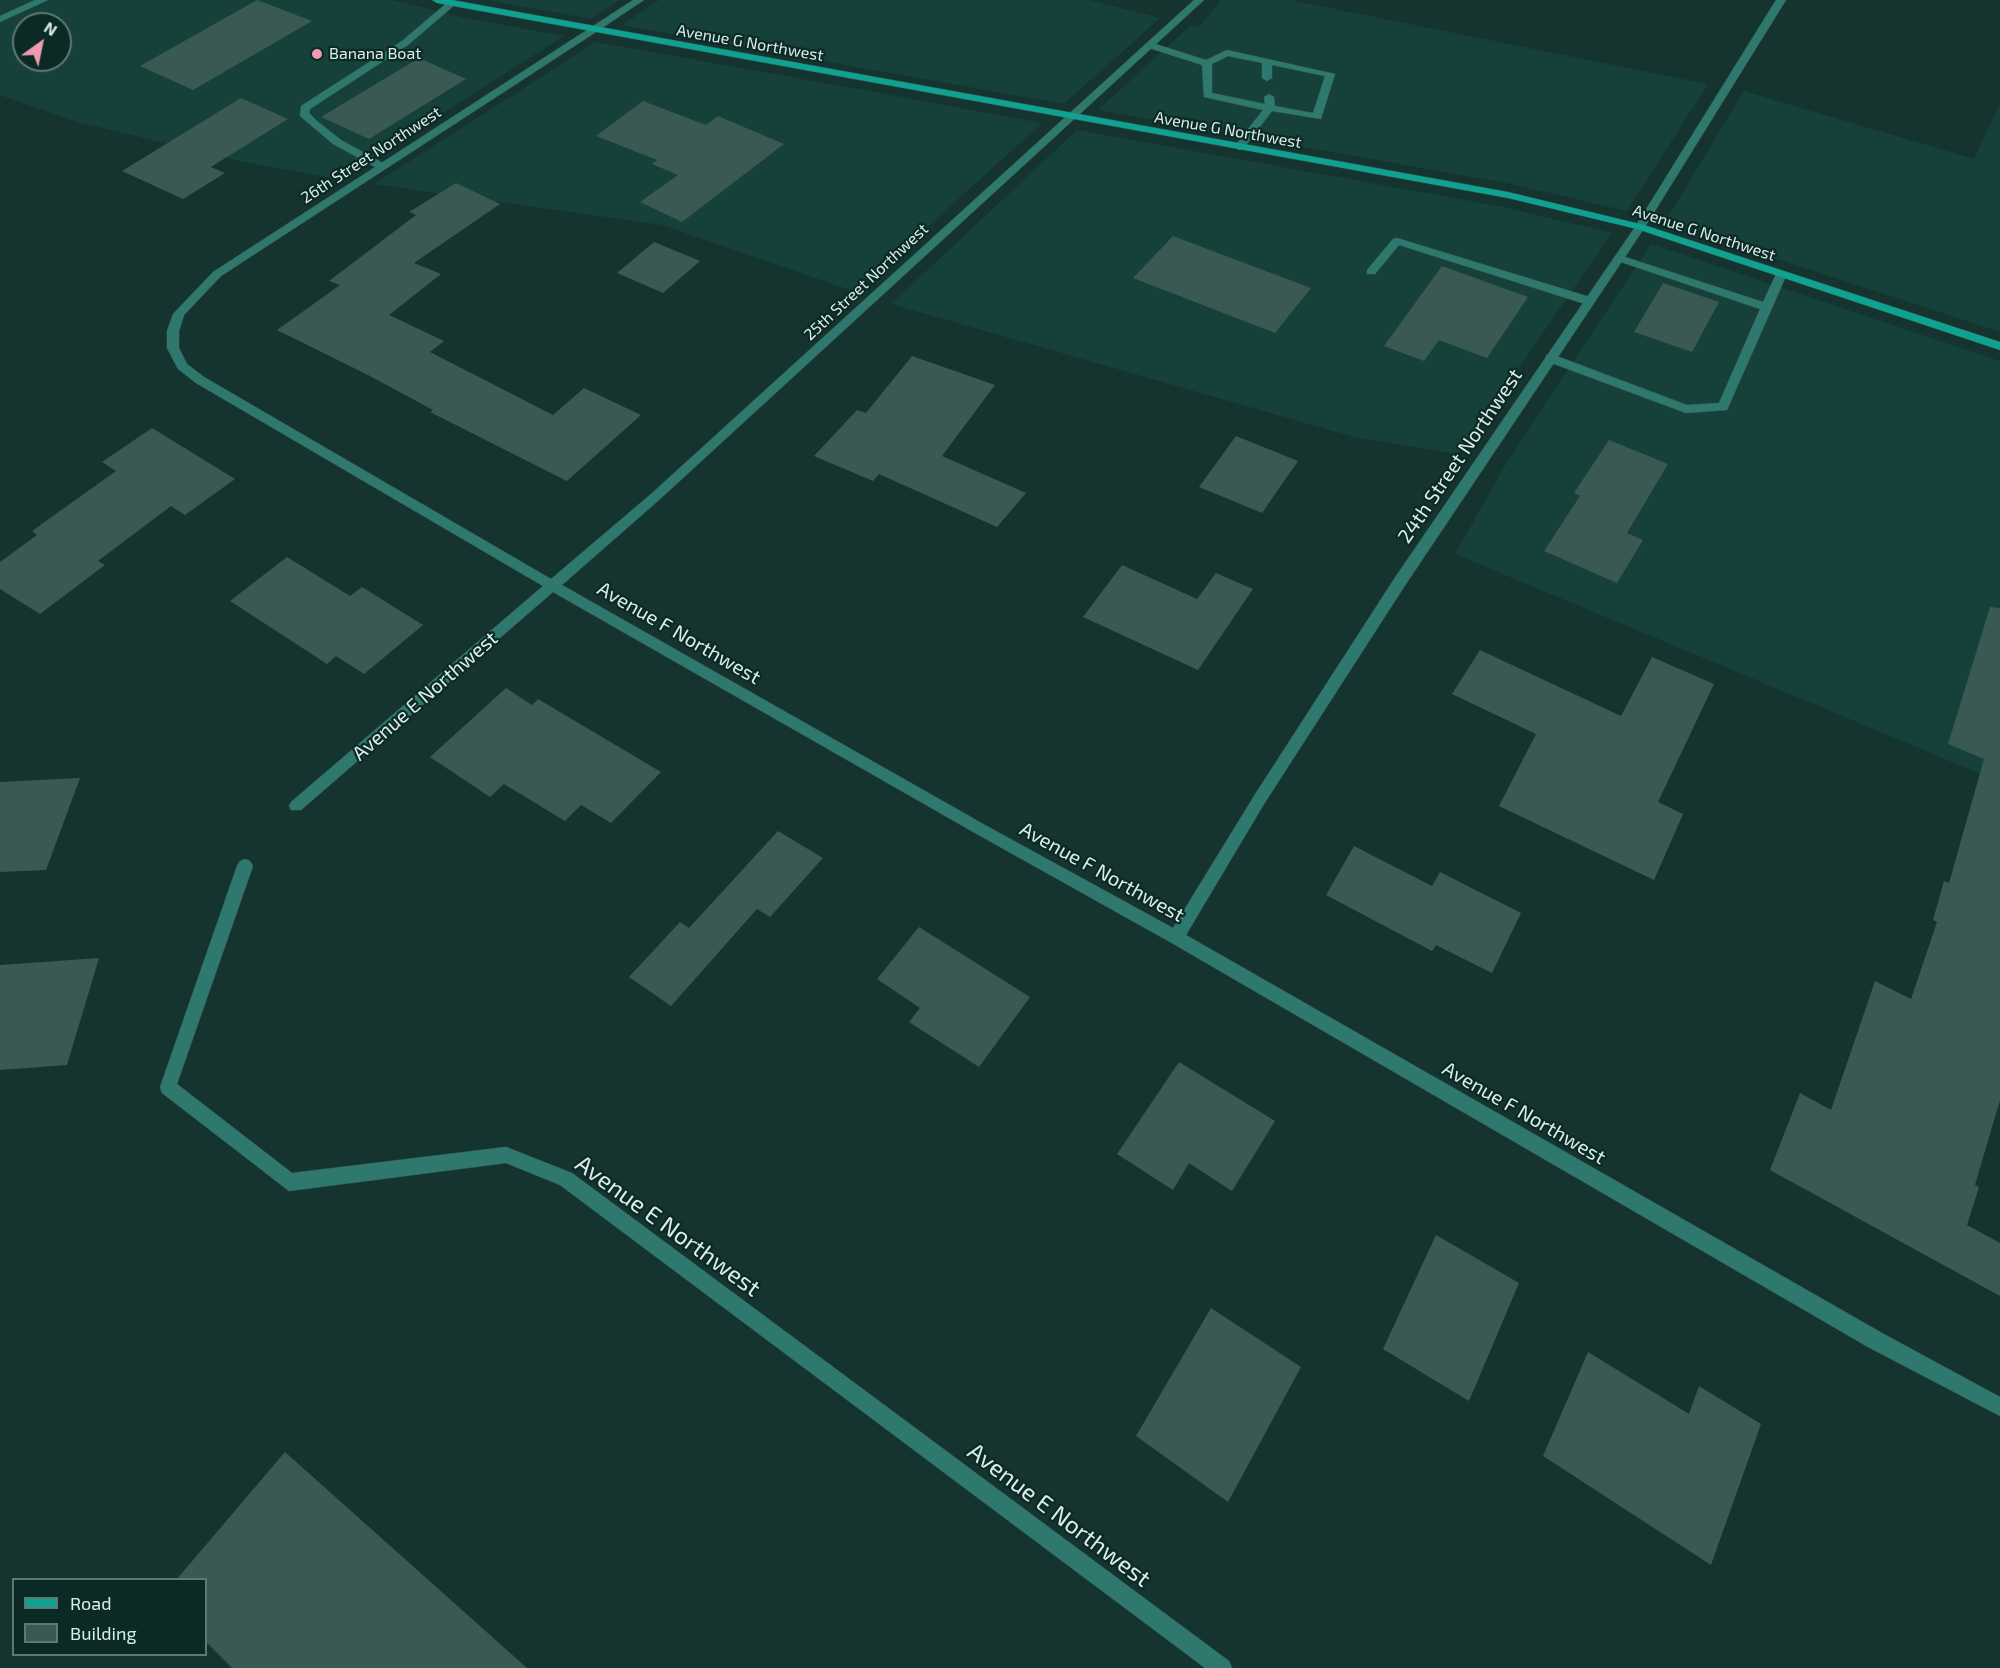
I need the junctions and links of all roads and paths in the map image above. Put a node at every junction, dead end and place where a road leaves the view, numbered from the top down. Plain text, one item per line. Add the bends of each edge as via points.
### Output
1 (43, 0) edge
2 (437, 0) edge
3 (639, 0) edge
4 (1199, 0) edge
5 (1781, 0) edge
6 (452, 3) junction
7 (0, 19) edge
8 (593, 30) junction
9 (1149, 45) junction
10 (1267, 60) junction
11 (1207, 63) junction
12 (1268, 78) dead end
13 (1269, 97) dead end
14 (1270, 108) junction
15 (1070, 116) junction
16 (1239, 147) junction
17 (381, 166) junction
18 (1640, 227) junction
19 (1619, 258) junction
20 (1371, 272) dead end
21 (1781, 274) junction
22 (1589, 301) junction
23 (1767, 307) junction
24 (2000, 346) edge
25 (1550, 358) junction
26 (186, 369) joint
27 (553, 586) junction
28 (296, 806) dead end
29 (245, 866) dead end
30 (1176, 937) junction
31 (2000, 1407) edge
32 (1222, 1668) edge

1 - 7 street
2 - 6 main road, Avenue G Northwest
3 - 8 street, 26th Street Northwest
4 - 9 street, 25th Street Northwest
5 - 18 street, 24th Street Northwest
6 - 8 main road, Avenue G Northwest
6 - 17 street via 405,44 305,108 304,114 337,142
8 - 15 main road, Avenue G Northwest
8 - 17 street, 26th Street Northwest
9 - 11 street
9 - 15 street, 25th Street Northwest
10 - 11 street via 1227,53
10 - 12 street
10 - 14 street via 1330,74 1317,117
11 - 14 street via 1207,95
13 - 14 street
14 - 16 street
15 - 16 main road, Avenue G Northwest
15 - 27 street, 25th Street Northwest via 817,351
16 - 18 main road, Avenue G Northwest via 1508,195
17 - 26 street, 26th Street Northwest via 209,282 179,314 173,332 173,348
18 - 19 street, 24th Street Northwest
18 - 21 main road, Avenue G Northwest
19 - 22 street, 24th Street Northwest
19 - 23 street
20 - 22 street via 1397,242
21 - 23 street
21 - 24 main road, Avenue G Northwest
22 - 25 street, 24th Street Northwest
23 - 25 street via 1723,407 1686,409
25 - 30 street, 24th Street Northwest via 1399,583
26 - 27 street, Avenue F Northwest
27 - 28 street, Avenue E Northwest
27 - 30 street, Avenue F Northwest
29 - 32 street, Avenue E Northwest via 168,1087 289,1182 506,1155 566,1179
30 - 31 street, Avenue F Northwest via 1875,1340

